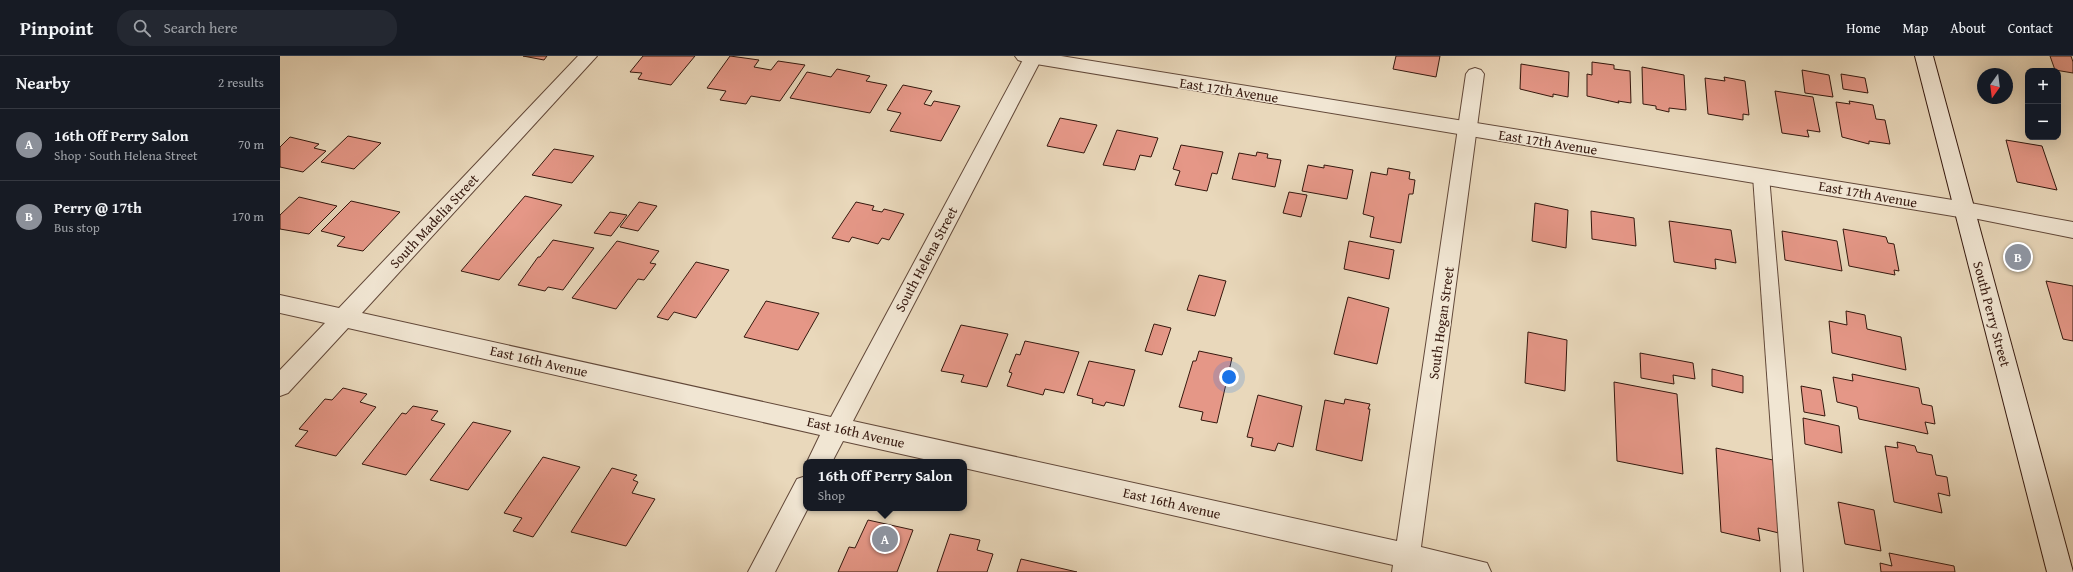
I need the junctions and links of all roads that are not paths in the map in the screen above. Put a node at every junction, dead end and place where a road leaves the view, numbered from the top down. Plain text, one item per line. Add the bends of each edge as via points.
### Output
1 (588, 56) edge
2 (1030, 56) edge
3 (1924, 56) edge
4 (1475, 74) dead end
5 (1468, 129) junction
6 (1761, 176) junction
7 (1965, 210) junction
8 (2073, 230) edge
9 (280, 304) edge
10 (343, 318) junction
11 (280, 386) edge
12 (837, 428) junction
13 (821, 459) edge
14 (967, 459) edge
15 (967, 459) edge
16 (803, 493) edge
17 (1407, 564) edge
18 (762, 572) edge
19 (1478, 572) edge
20 (1792, 572) edge
21 (2060, 572) edge

1 - 10 street, South Madelia Street
2 - 5 street, East 17th Avenue
2 - 12 street, South Helena Street
3 - 7 street, South Perry Street
4 - 5 street, South Hogan Street
5 - 6 street, East 17th Avenue
5 - 17 street, South Hogan Street
6 - 7 street, East 17th Avenue
6 - 20 lane
7 - 8 street, East 17th Avenue
7 - 21 street, South Perry Street
9 - 10 street, East 16th Avenue
10 - 11 street, South Madelia Street
10 - 12 street, East 16th Avenue
12 - 13 street, South Helena Street
12 - 15 street, East 16th Avenue
14 - 17 street, East 16th Avenue
16 - 18 street
17 - 19 street, East 16th Avenue

